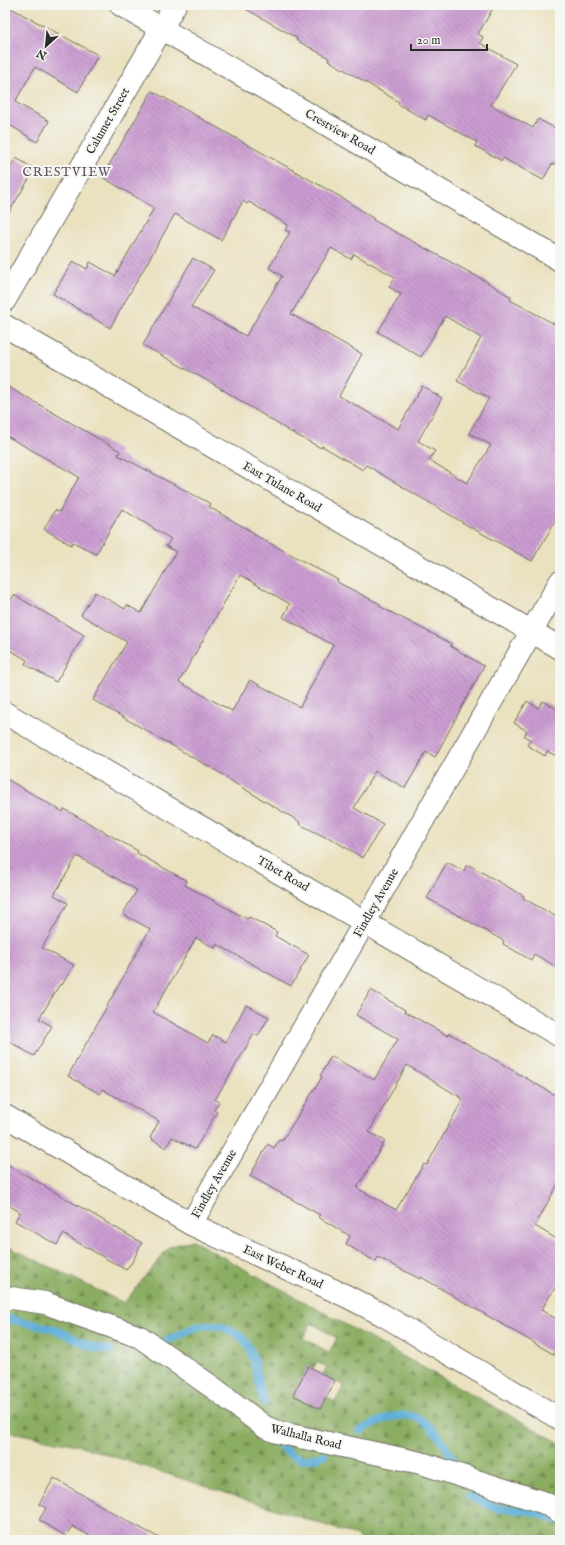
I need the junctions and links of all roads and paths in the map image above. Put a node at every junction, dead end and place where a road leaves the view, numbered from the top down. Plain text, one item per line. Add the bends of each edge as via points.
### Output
1 (121, 5) edge
2 (175, 5) edge
3 (162, 28) junction
4 (560, 260) edge
5 (5, 300) edge
6 (5, 326) edge
7 (560, 582) edge
8 (532, 631) junction
9 (560, 648) edge
10 (5, 713) edge
11 (365, 922) junction
12 (560, 1036) edge
13 (5, 1116) edge
14 (192, 1224) junction
15 (5, 1297) edge
16 (560, 1419) edge
17 (560, 1512) edge

1 - 3 street, Crestview Road
2 - 3 street, Calumet Street
3 - 4 street, Crestview Road
3 - 5 street, Calumet Street
6 - 8 street, East Tulane Road
7 - 8 street, Findley Avenue
8 - 9 street, East Tulane Road
8 - 11 street, Findley Avenue
10 - 11 street, Tibet Road
11 - 12 street, Tibet Road
11 - 14 street, Findley Avenue
13 - 14 street, East Weber Road
14 - 16 street, East Weber Road via 383,1315
15 - 17 street, Walhalla Road via 45,1303 140,1337 265,1427 421,1464 545,1503

